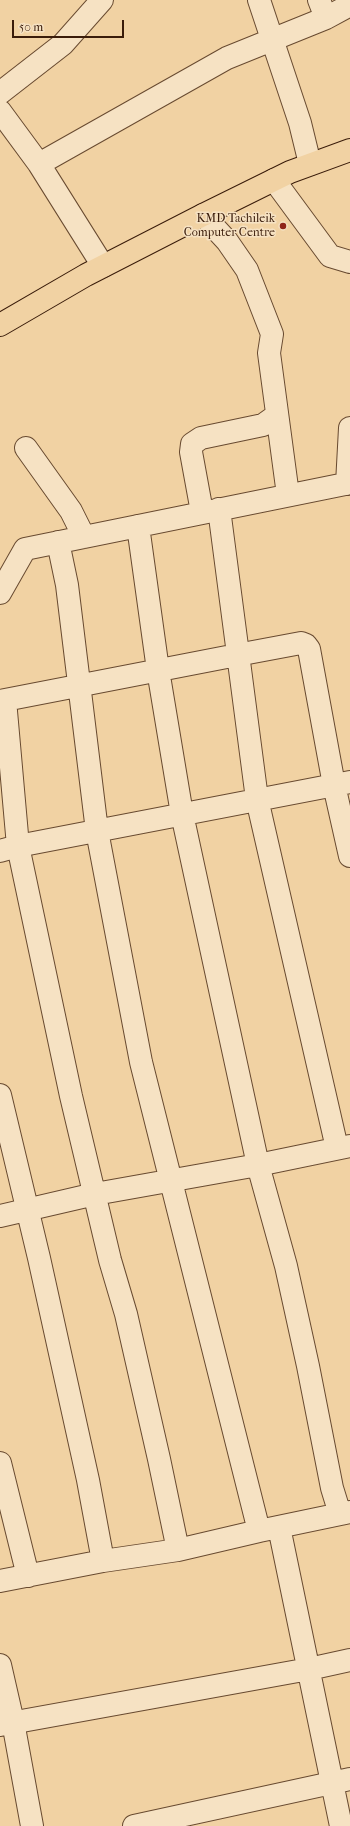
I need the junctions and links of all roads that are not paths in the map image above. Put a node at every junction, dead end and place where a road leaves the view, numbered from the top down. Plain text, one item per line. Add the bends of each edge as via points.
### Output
1 (102, 0) edge
2 (259, 0) edge
3 (350, 5) edge
4 (322, 9) edge
5 (272, 40) junction
6 (0, 93) edge
7 (0, 111) edge
8 (350, 150) edge
9 (39, 164) junction
10 (310, 164) junction
11 (274, 180) junction
12 (204, 215) junction
13 (350, 262) edge
14 (103, 266) junction
15 (0, 325) edge
16 (277, 415) junction
17 (350, 428) edge
18 (26, 448) dead end
19 (348, 484) edge
20 (288, 495) junction
21 (211, 510) junction
22 (138, 526) junction
23 (84, 537) junction
24 (58, 542) junction
25 (0, 593) edge
26 (237, 655) junction
27 (158, 670) junction
28 (80, 686) junction
29 (2, 700) edge
30 (342, 784) edge
31 (257, 799) junction
32 (182, 814) junction
33 (98, 831) junction
34 (9, 848) edge
35 (350, 856) edge
36 (0, 1095) edge
37 (343, 1147) edge
38 (258, 1165) junction
39 (171, 1180) junction
40 (95, 1194) junction
41 (28, 1210) junction
42 (0, 1216) edge
43 (0, 1463) edge
44 (345, 1513) edge
45 (269, 1529) junction
46 (178, 1550) junction
47 (103, 1561) junction
48 (28, 1576) junction
49 (0, 1581) edge
50 (350, 1660) edge
51 (0, 1665) edge
52 (309, 1669) junction
53 (6, 1724) edge
54 (342, 1781) edge
55 (32, 1826) edge
56 (134, 1826) edge
57 (341, 1826) edge

1 - 6 street via 63,44
2 - 5 street
3 - 4 street
4 - 5 street
5 - 9 street via 227,58
5 - 10 street via 300,123
7 - 9 street
8 - 10 main road
9 - 14 street
10 - 11 main road
11 - 12 main road
11 - 13 street via 330,256
12 - 14 main road
12 - 16 street via 227,241 247,270 272,334 269,353
14 - 15 main road
16 - 20 street
16 - 21 street via 264,425 201,438 192,444 191,452
17 - 19 street
18 - 23 street via 71,511
19 - 20 street
20 - 21 street
21 - 22 street
21 - 26 street
22 - 23 street
22 - 27 street
23 - 24 street
24 - 25 street via 25,549
24 - 28 street via 67,585
26 - 27 street
26 - 30 street via 302,643 306,645
26 - 31 street
27 - 28 street
27 - 32 street
28 - 29 street
28 - 33 street
29 - 34 street
30 - 31 street
30 - 35 street
31 - 32 street
31 - 37 street
32 - 33 street
32 - 38 street
33 - 34 street
33 - 39 street via 141,1062
34 - 40 street
36 - 41 street
37 - 38 street
38 - 39 street
38 - 44 street via 287,1274 332,1488
39 - 40 street
39 - 45 street via 213,1352
40 - 41 street
40 - 46 street via 129,1329
41 - 42 street
41 - 47 street
43 - 48 street
44 - 45 street
45 - 46 street
45 - 52 street
46 - 47 street
47 - 48 street
48 - 49 street
50 - 52 street
51 - 53 street
52 - 53 street
52 - 54 street
53 - 55 street
54 - 56 street
54 - 57 street

